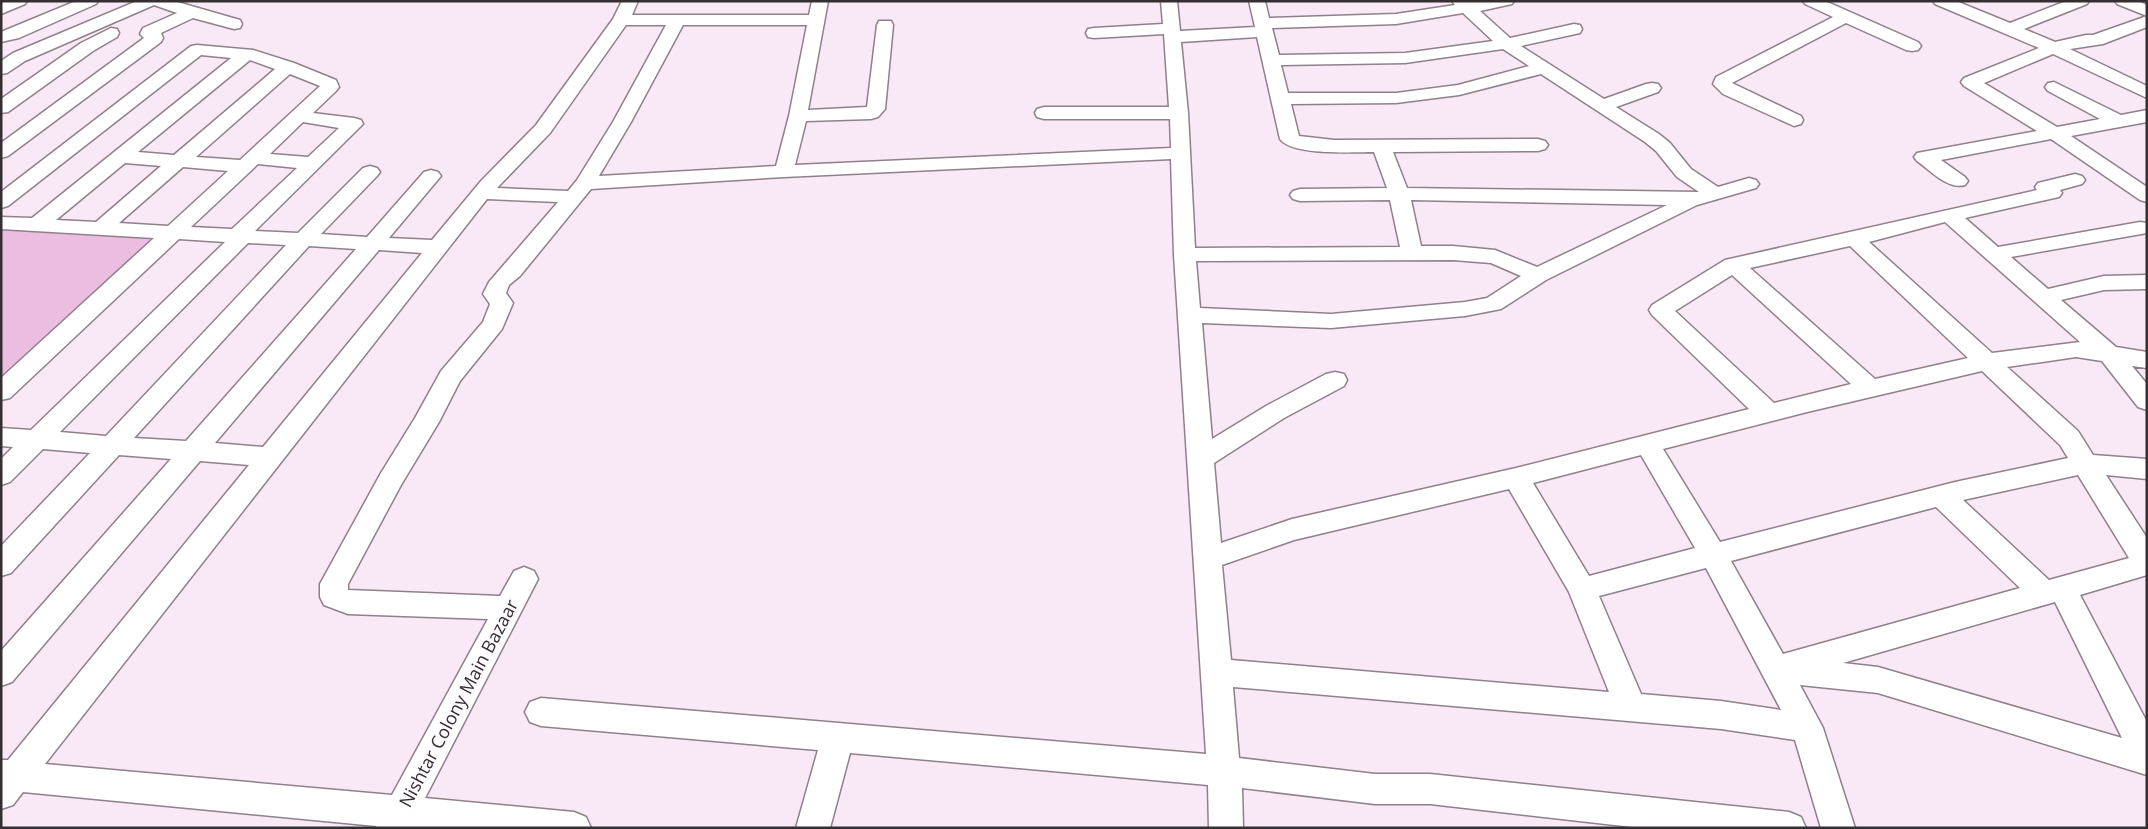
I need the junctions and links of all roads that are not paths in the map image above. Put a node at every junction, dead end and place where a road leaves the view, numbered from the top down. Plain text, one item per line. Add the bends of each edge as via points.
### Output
1 (19, 1) edge
2 (90, 1) edge
3 (151, 1) edge
4 (157, 1) edge
5 (630, 1) edge
6 (820, 1) edge
7 (1169, 1) edge
8 (1257, 1) edge
9 (1506, 1) edge
10 (1811, 1) edge
11 (1941, 1) edge
12 (2038, 1) edge
13 (2081, 1) edge
14 (2123, 1) edge
15 (1464, 5) edge
16 (1, 8) edge
17 (2060, 10) junction
18 (2147, 11) edge
19 (192, 12) junction
20 (1845, 16) junction
21 (621, 20) junction
22 (677, 20) junction
23 (815, 20) junction
24 (2147, 21) edge
25 (234, 24) dead end
26 (885, 25) dead end
27 (122, 27) dead end
28 (1264, 27) junction
29 (1574, 29) dead end
30 (2010, 29) junction
31 (1094, 33) dead end
32 (1173, 33) junction
33 (1, 37) edge
34 (1507, 44) junction
35 (1912, 46) dead end
36 (2054, 49) junction
37 (247, 54) junction
38 (1271, 60) junction
39 (288, 67) junction
40 (1543, 68) junction
41 (1, 69) edge
42 (2147, 72) edge
43 (2119, 78) junction
44 (2054, 87) dead end
45 (1652, 88) dead end
46 (2147, 93) edge
47 (1280, 99) junction
48 (1603, 105) junction
49 (1, 108) edge
50 (1044, 113) dead end
51 (1179, 113) junction
52 (298, 116) junction
53 (798, 116) junction
54 (2147, 116) edge
55 (1794, 120) dead end
56 (2118, 120) junction
57 (2056, 134) junction
58 (1538, 145) dead end
59 (1381, 146) junction
60 (1, 152) edge
61 (1180, 153) junction
62 (123, 157) junction
63 (180, 161) junction
64 (248, 162) junction
65 (313, 163) junction
66 (784, 171) junction
67 (370, 172) dead end
68 (431, 176) dead end
69 (2147, 177) edge
70 (2075, 180) dead end
71 (2124, 180) junction
72 (1958, 181) dead end
73 (1749, 184) dead end
74 (579, 190) junction
75 (481, 193) junction
76 (1399, 194) junction
77 (1300, 195) dead end
78 (2147, 196) edge
79 (1706, 197) junction
80 (1, 202) edge
81 (1949, 215) junction
82 (1, 223) edge
83 (38, 224) junction
84 (101, 228) junction
85 (2140, 228) dead end
86 (174, 231) junction
87 (241, 235) junction
88 (304, 239) junction
89 (1854, 239) junction
90 (371, 243) junction
91 (438, 247) junction
92 (1412, 253) junction
93 (1994, 254) junction
94 (1185, 256) junction
95 (1733, 265) junction
96 (1538, 275) junction
97 (2147, 282) edge
98 (2043, 297) junction
99 (1190, 315) junction
100 (2110, 355) junction
101 (2147, 360) edge
102 (1987, 362) junction
103 (1334, 380) dead end
104 (1870, 388) junction
105 (1, 392) edge
106 (2147, 401) edge
107 (1769, 413) junction
108 (1, 437) edge
109 (37, 439) junction
110 (1646, 444) junction
111 (112, 445) junction
112 (192, 451) junction
113 (270, 457) junction
114 (1200, 459) junction
115 (2085, 464) junction
116 (2147, 469) edge
117 (1, 475) edge
118 (1516, 478) junction
119 (1941, 496) junction
120 (1713, 555) junction
121 (1207, 559) junction
122 (2147, 563) edge
123 (1, 565) edge
124 (524, 579) dead end
125 (1582, 590) junction
126 (2053, 591) junction
127 (508, 608) junction
128 (1776, 669) junction
129 (1216, 672) junction
130 (1, 673) edge
131 (1631, 708) junction
132 (541, 712) dead end
133 (1807, 728) junction
134 (838, 738) junction
135 (2147, 755) edge
136 (2147, 760) edge
137 (1224, 771) junction
138 (6, 782) edge
139 (396, 820) edge
140 (574, 828) edge
141 (814, 828) edge
142 (1226, 828) edge
143 (1789, 828) edge
144 (1838, 828) edge

1 - 16 street
2 - 33 street
3 - 41 street via 19,58
4 - 19 street
5 - 21 street
6 - 23 street
7 - 32 street
8 - 28 street
9 - 15 street
10 - 20 street
11 - 30 street
12 - 17 street
13 - 17 street
14 - 18 street
15 - 28 street via 1396,19
15 - 34 street
17 - 30 street
19 - 25 street
19 - 60 street via 149,32 155,38
20 - 35 street
20 - 55 street via 1722,81 1730,90
21 - 22 street
21 - 75 street via 543,129
22 - 23 street
22 - 74 street via 622,122
23 - 53 street
24 - 36 street via 2097,40 2088,38
26 - 53 street via 876,109 871,113
27 - 49 street via 87,47
28 - 32 street
28 - 38 street
29 - 34 street
30 - 36 street
31 - 32 street
32 - 51 street
34 - 38 street via 1423,56
34 - 40 street
36 - 43 street
36 - 57 street via 1970,82
37 - 39 street
37 - 62 street
37 - 80 street via 195,51
38 - 47 street
39 - 52 street via 330,84
39 - 63 street
40 - 47 street via 1459,90 1396,98
40 - 48 street
42 - 43 street
43 - 46 street
44 - 56 street
45 - 48 street
47 - 59 street via 1290,139 1296,142
48 - 79 street via 1652,138
50 - 51 street
51 - 61 street
52 - 64 street
52 - 65 street via 354,124
53 - 66 street
54 - 56 street
56 - 57 street
57 - 71 street
57 - 72 street via 1924,157
58 - 59 street
59 - 76 street
61 - 66 street
61 - 94 street
62 - 63 street
62 - 83 street
63 - 64 street
63 - 84 street
64 - 65 street
64 - 86 street
65 - 87 street
66 - 74 street
67 - 88 street
68 - 90 street
69 - 71 street
70 - 81 street via 2045,187 2052,193
71 - 78 street
73 - 79 street
74 - 75 street
74 - 127 street via 500,282 494,294 502,303 494,324 450,377 334,584 334,597 348,602
75 - 91 street
76 - 77 street
76 - 79 street
76 - 92 street
79 - 96 street
81 - 89 street
81 - 93 street
82 - 83 street
83 - 84 street
84 - 86 street
85 - 93 street
86 - 87 street
86 - 105 street
87 - 88 street
87 - 109 street
88 - 90 street
88 - 111 street
89 - 95 street
89 - 102 street
90 - 91 street
90 - 112 street
91 - 113 street
92 - 94 street
92 - 96 street via 1495,257
93 - 98 street
94 - 99 street
95 - 104 street
95 - 107 street via 1660,310
96 - 99 street via 1494,304 1465,309 1331,321
97 - 98 street via 2104,283
98 - 100 street
99 - 114 street
100 - 101 street
100 - 102 street via 2076,349
100 - 106 street
102 - 104 street
102 - 115 street via 2069,438
103 - 114 street
104 - 107 street
107 - 110 street
108 - 109 street
109 - 111 street
109 - 117 street
110 - 118 street
110 - 120 street
111 - 112 street
111 - 123 street
112 - 113 street
112 - 130 street
113 - 138 street
114 - 121 street
115 - 116 street
115 - 119 street
115 - 122 street
118 - 121 street via 1292,530
118 - 125 street
119 - 120 street
119 - 126 street
120 - 125 street
120 - 128 street
121 - 129 street
122 - 126 street
124 - 127 street, Nishtar Colony Main Bazaar
125 - 131 street
126 - 128 street
126 - 135 street
127 - 139 street, Nishtar Colony Main Bazaar
128 - 133 street
128 - 136 street via 1878,680
129 - 131 street
129 - 137 street
131 - 133 street via 1721,715
132 - 134 street
133 - 144 street
134 - 137 street
134 - 141 street
137 - 142 street
137 - 143 street via 1375,789 1430,788
138 - 139 street
139 - 140 street

